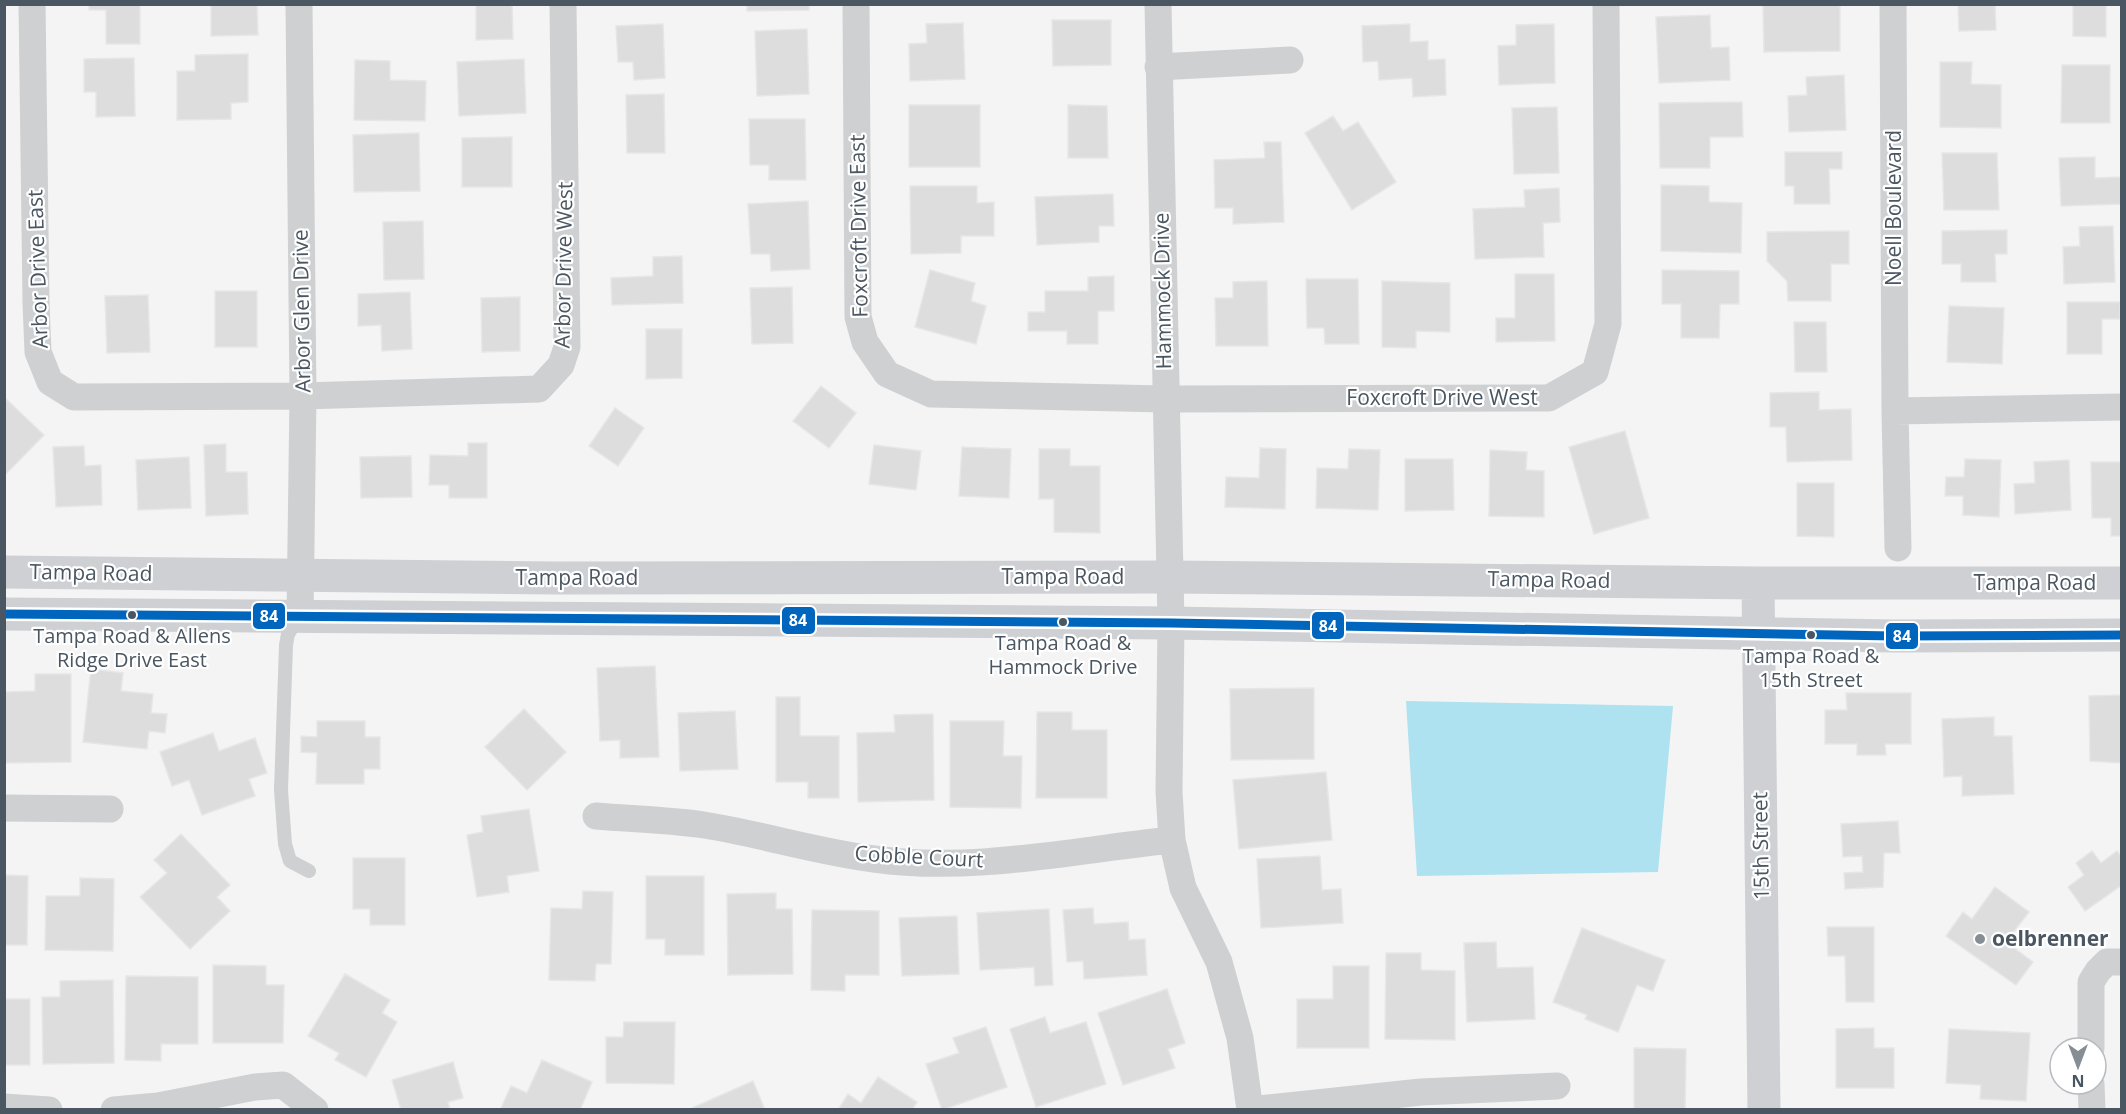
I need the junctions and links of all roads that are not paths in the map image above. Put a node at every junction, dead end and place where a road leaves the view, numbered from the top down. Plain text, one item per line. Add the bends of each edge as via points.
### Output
1 (32, 4) edge
2 (299, 4) edge
3 (563, 4) edge
4 (856, 4) edge
5 (1158, 4) edge
6 (1606, 4) edge
7 (1893, 4) edge
8 (1290, 60) dead end
9 (1158, 67) junction
10 (303, 396) junction
11 (1165, 399) junction
12 (2121, 407) edge
13 (1895, 411) junction
14 (1898, 548) dead end
15 (4, 572) edge
16 (301, 575) junction
17 (1169, 577) junction
18 (1758, 583) junction
19 (2121, 583) edge
20 (4, 614) edge
21 (300, 616) junction
22 (1171, 623) junction
23 (1758, 633) junction
24 (2121, 635) edge
25 (4, 808) edge
26 (110, 809) dead end
27 (596, 816) dead end
28 (1172, 840) junction
29 (309, 871) dead end
30 (2121, 962) edge
31 (2091, 1036) edge
32 (1557, 1086) dead end
33 (4, 1107) edge
34 (1250, 1109) edge
35 (49, 1110) edge
36 (114, 1110) edge
37 (315, 1110) edge
38 (1764, 1110) edge

1 - 10 street, Arbor Drive East via 36,313 38,352 50,382 74,397
2 - 10 street, Arbor Glen Drive
3 - 10 street, Arbor Drive West via 567,347 561,365 539,389
4 - 11 street, Foxcroft Drive East via 858,317 865,342 886,374 931,394
5 - 9 street, Hammock Drive
6 - 11 street, Foxcroft Drive West via 1608,324 1595,372 1549,398
7 - 13 street, Noell Boulevard
8 - 9 street
9 - 11 street, Hammock Drive
10 - 16 street, Arbor Glen Drive
11 - 17 street, Hammock Drive
12 - 13 street
13 - 14 street, Noell Boulevard
15 - 16 main road, Tampa Road
16 - 17 main road, Tampa Road
16 - 21 street, Arbor Glen Drive
17 - 18 main road, Tampa Road
17 - 22 street, Hammock Drive
18 - 19 main road, Tampa Road
18 - 23 main road, 15th Street
20 - 21 main road, Tampa Road
21 - 22 main road, Tampa Road
21 - 29 lane via 286,645 281,790 290,861
22 - 23 main road, Tampa Road
22 - 28 street, Hammock Drive
23 - 24 main road, Tampa Road
23 - 38 main road, 15th Street
25 - 26 street
27 - 28 street, Cobble Court via 703,825 874,859 948,863 1023,860
28 - 34 street, Hammock Drive via 1183,888 1219,962 1240,1038
30 - 31 street via 2107,962 2091,982
32 - 34 street via 1421,1092
33 - 35 street
36 - 37 street via 283,1085

